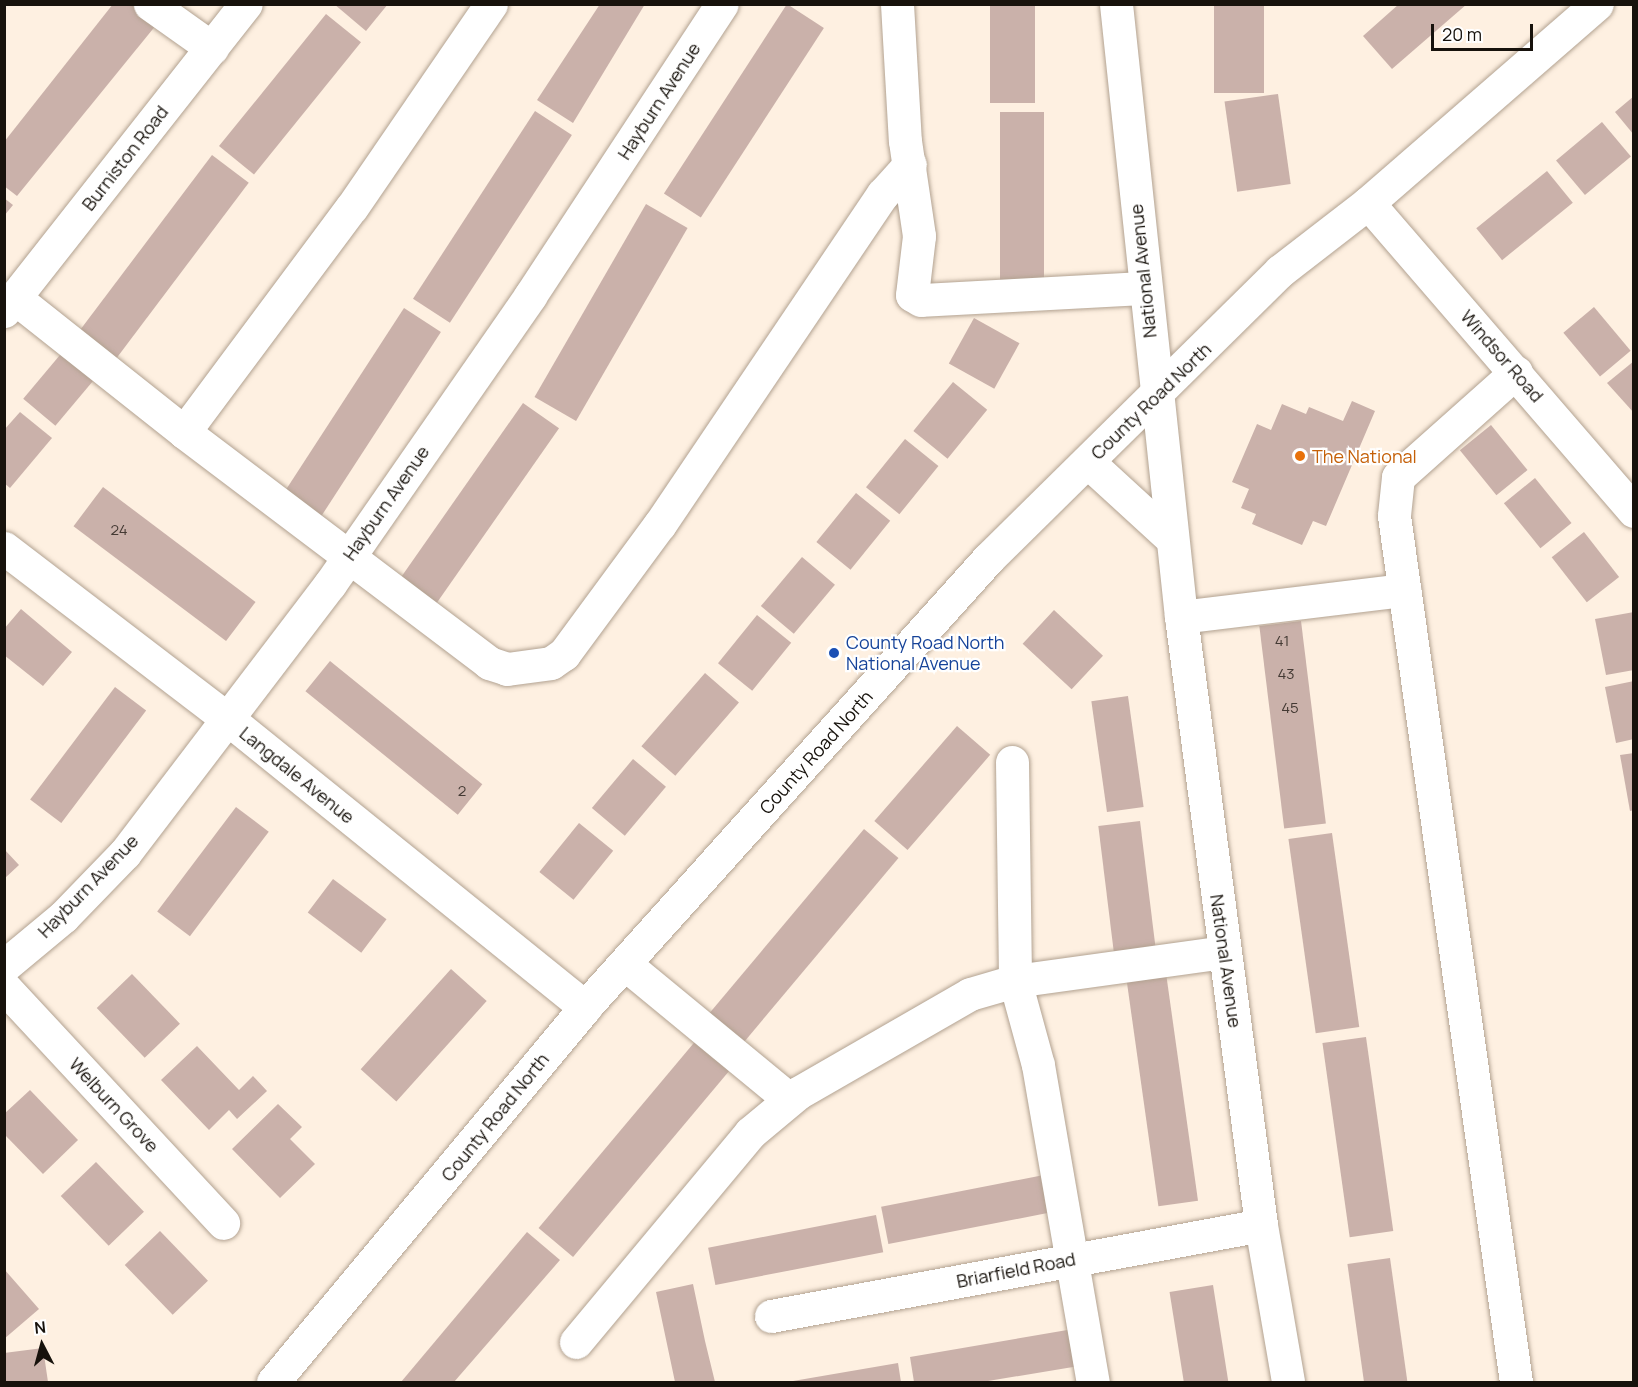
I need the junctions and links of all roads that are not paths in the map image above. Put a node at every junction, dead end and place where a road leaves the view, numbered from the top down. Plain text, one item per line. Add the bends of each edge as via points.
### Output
1 (150, 4) edge
2 (246, 4) edge
3 (491, 4) edge
4 (722, 4) edge
5 (897, 4) edge
6 (1116, 4) edge
7 (1597, 4) edge
8 (212, 48) junction
9 (910, 164) junction
10 (1368, 203) junction
11 (1145, 288) junction
12 (10, 304) edge
13 (1516, 372) junction
14 (1156, 398) junction
15 (184, 432) junction
16 (1088, 462) junction
17 (1634, 512) edge
18 (1171, 538) junction
19 (4, 548) edge
20 (348, 558) junction
21 (1404, 590) junction
22 (1181, 617) junction
23 (228, 719) junction
24 (1012, 762) dead end
25 (1224, 952) junction
26 (625, 964) junction
27 (4, 966) edge
28 (1015, 981) junction
29 (4, 987) edge
30 (585, 1007) junction
31 (789, 1098) junction
32 (223, 1223) dead end
33 (1261, 1225) junction
34 (1074, 1260) junction
35 (771, 1316) dead end
36 (576, 1342) dead end
37 (273, 1383) edge
38 (1092, 1383) edge
39 (1288, 1383) edge
40 (1516, 1383) edge

1 - 8 street
2 - 8 street, Burniston Road
3 - 15 street via 352,207
4 - 20 street, Hayburn Avenue via 530,296
5 - 9 street
6 - 11 street, National Avenue
7 - 10 street, County Road North
8 - 12 street, Burniston Road
9 - 11 street via 919,236 912,295 921,300
9 - 20 street via 883,194 776,357 564,654 532,667 489,663
10 - 13 street, Windsor Road
10 - 14 street, County Road North via 1280,271
11 - 14 street, National Avenue
12 - 15 street
13 - 17 street, Windsor Road
13 - 21 street via 1398,477 1394,516
14 - 16 street, County Road North
14 - 18 street, National Avenue
15 - 20 street
16 - 18 street
16 - 26 street, County Road North via 988,559
18 - 22 street, National Avenue
19 - 23 street, Langdale Avenue
20 - 23 street, Hayburn Avenue
21 - 22 street
21 - 40 street
22 - 25 street, National Avenue
23 - 27 street, Hayburn Avenue via 125,853 63,917
23 - 30 street, Langdale Avenue
24 - 28 street
25 - 28 street
25 - 33 street, National Avenue
26 - 30 street, County Road North
26 - 31 street
28 - 31 street via 970,994
28 - 34 street via 1038,1065
29 - 32 street, Welburn Grove
30 - 37 street, County Road North
31 - 36 street via 750,1133
33 - 34 street, Briarfield Road
33 - 39 street, National Avenue
34 - 35 street, Briarfield Road
34 - 38 street

